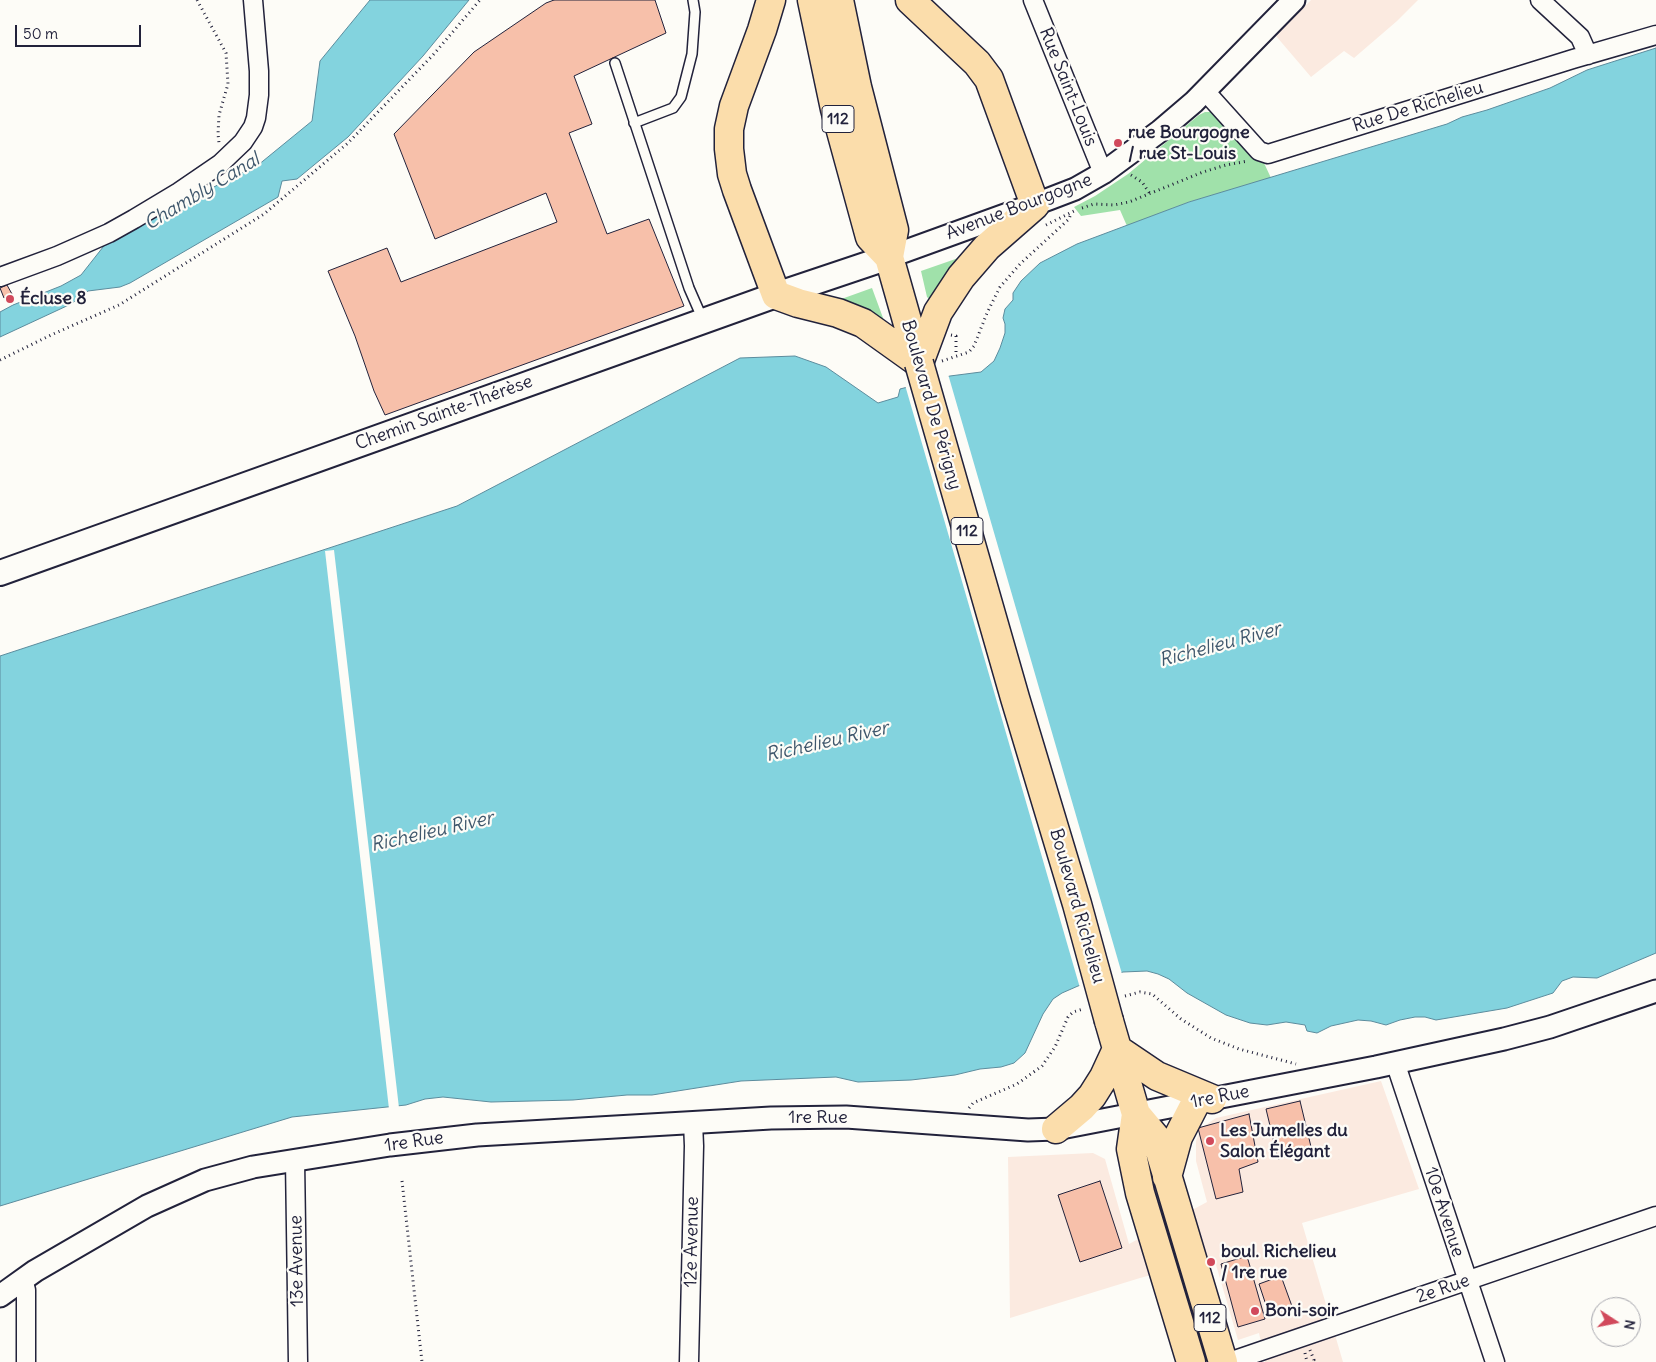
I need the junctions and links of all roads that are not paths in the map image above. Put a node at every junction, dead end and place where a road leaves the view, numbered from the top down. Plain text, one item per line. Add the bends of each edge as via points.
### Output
1 (253, 0) edge
2 (693, 0) edge
3 (771, 0) edge
4 (812, 0) edge
5 (839, 0) edge
6 (910, 0) edge
7 (1034, 0) edge
8 (1294, 0) edge
9 (1540, 0) edge
10 (1656, 35) edge
11 (1588, 54) junction
12 (615, 63) dead end
13 (1205, 91) junction
14 (634, 123) junction
15 (1103, 173) junction
16 (1040, 215) junction
17 (889, 256) junction
18 (0, 277) edge
19 (776, 295) junction
20 (704, 321) junction
21 (928, 363) junction
22 (0, 573) edge
23 (1016, 698) joint
24 (1656, 991) edge
25 (1117, 1049) junction
26 (1395, 1062) junction
27 (1204, 1100) junction
28 (1136, 1114) junction
29 (693, 1122) junction
30 (1056, 1129) junction
31 (295, 1160) junction
32 (1167, 1178) junction
33 (1656, 1216) edge
34 (23, 1279) junction
35 (1467, 1281) junction
36 (0, 1296) edge
37 (26, 1362) edge
38 (298, 1362) edge
39 (689, 1362) edge
40 (1191, 1362) edge
41 (1223, 1362) edge
42 (1230, 1362) edge
43 (1495, 1362) edge

1 - 18 street via 260,84 256,118 248,135 227,157 180,192 109,233
2 - 14 lane via 692,54 681,97 672,108
3 - 19 main road via 734,106 729,149 737,190
4 - 17 main road, Boulevard De Périgny / 112 via 835,109 870,237
5 - 17 main road, Boulevard De Périgny / 112 via 857,88 894,230
6 - 16 main road via 977,62 989,79
7 - 15 street, Rue Saint-Louis
8 - 13 street, Avenue Bourgogne
9 - 11 street via 1580,37
10 - 11 street, Rue De Richelieu
11 - 13 street, Rue De Richelieu via 1268,154 1260,152
12 - 14 lane
13 - 15 street, Avenue Bourgogne via 1172,121
14 - 20 lane via 689,288
15 - 16 street, Avenue Bourgogne
16 - 17 street, Avenue Bourgogne
16 - 21 main road via 987,247 961,277 938,312
17 - 19 main road, Chemin Sainte-Thérèse
17 - 21 main road, Boulevard De Périgny / 112
19 - 20 main road, Chemin Sainte-Thérèse
19 - 21 main road via 850,317
20 - 22 main road, Chemin Sainte-Thérèse
21 - 23 main road, Boulevard De Périgny / 112, bridge
23 - 25 main road, Boulevard Richelieu / 112, bridge
24 - 26 street, 1re Rue via 1534,1032
25 - 27 main road via 1157,1076
25 - 28 main road, Boulevard Richelieu / 112
25 - 30 main road via 1092,1096
26 - 27 street, 1re Rue
26 - 35 street, 10e Avenue
27 - 28 street, 1re Rue
27 - 32 main road via 1178,1137
28 - 30 street, 1re Rue
28 - 32 main road, Boulevard Richelieu / 112 via 1156,1138
28 - 40 main road, Boulevard Richelieu / 112 via 1131,1149 1133,1161
29 - 30 street, 1re Rue via 846,1117 1028,1130
29 - 31 street, 1re Rue via 477,1135
29 - 39 street, 12e Avenue
31 - 34 street, 1re Rue via 225,1173 175,1192
31 - 38 street, 13e Avenue
32 - 41 main road, Boulevard Richelieu / 112
33 - 35 street, 2e Rue
34 - 36 street, 1re Rue
34 - 37 street via 26,1290
35 - 42 street, 2e Rue
35 - 43 street, 10e Avenue

